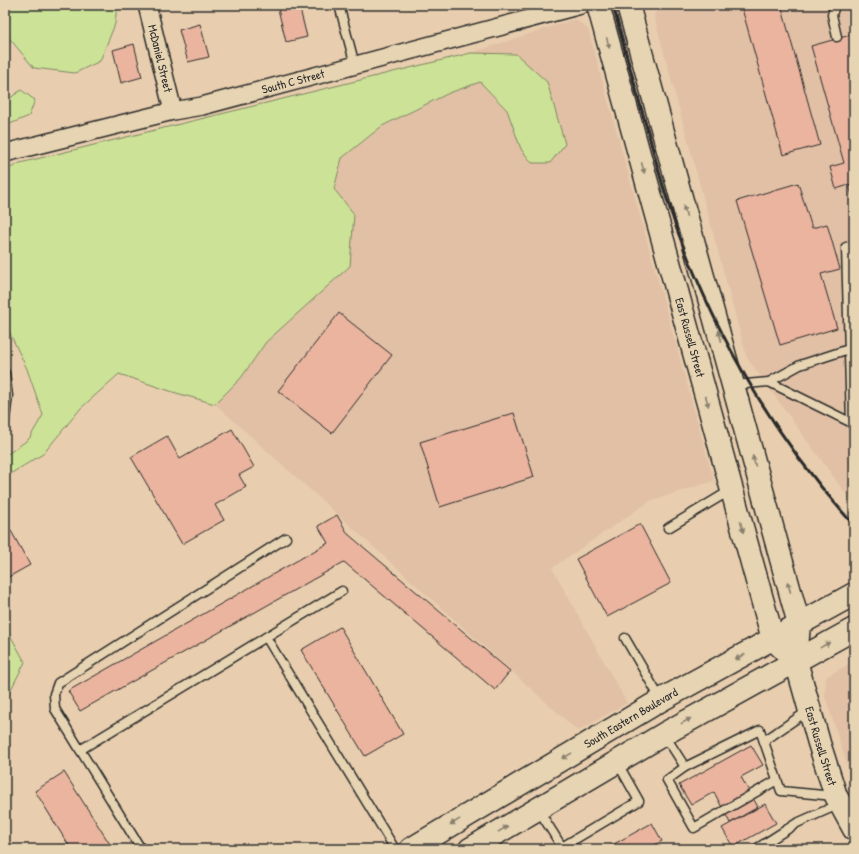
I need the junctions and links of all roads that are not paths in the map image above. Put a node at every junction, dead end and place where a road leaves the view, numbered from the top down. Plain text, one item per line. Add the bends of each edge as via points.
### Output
1 (147, 5) edge
2 (339, 5) edge
3 (581, 5) edge
4 (598, 5) edge
5 (628, 5) edge
6 (835, 5) edge
7 (850, 5) edge
8 (854, 9) edge
9 (837, 37) dead end
10 (354, 65) junction
11 (173, 111) junction
12 (5, 153) edge
13 (854, 245) edge
14 (849, 349) junction
15 (5, 373) edge
16 (769, 382) junction
17 (733, 385) junction
18 (5, 419) edge
19 (853, 424) edge
20 (731, 490) junction
21 (668, 528) dead end
22 (286, 538) dead end
23 (342, 591) dead end
24 (854, 594) edge
25 (799, 624) junction
26 (854, 629) edge
27 (266, 637) junction
28 (625, 638) dead end
29 (773, 639) junction
30 (796, 661) junction
31 (661, 700) junction
32 (809, 710) junction
33 (664, 734) junction
34 (764, 741) junction
35 (80, 750) junction
36 (616, 762) junction
37 (685, 768) junction
38 (777, 780) junction
39 (538, 808) junction
40 (847, 815) edge
41 (141, 849) edge
42 (395, 849) edge
43 (411, 849) edge
44 (470, 849) edge
45 (756, 849) edge

1 - 11 street, McDaniel Street
2 - 10 lane
3 - 10 street, South C Street
4 -> 20 main road, East Russell Street
17 -> 5 main road, East Russell Street
6 - 9 lane via 832,15
7 - 8 lane
10 - 11 street, South C Street via 202,106
11 - 12 street, South C Street
13 - 14 lane via 846,247
14 - 16 lane via 800,365
14 - 19 lane
15 - 18 lane via 8,396
16 - 17 lane
16 - 19 lane
25 -> 17 main road, East Russell Street
20 - 21 lane
20 -> 29 main road, East Russell Street
22 - 35 lane via 58,683 54,694 55,709
23 - 27 lane
24 - 25 main road, South Eastern Boulevard
25 - 29 main road, South Eastern Boulevard
25 - 30 main road, East Russell Street
30 -> 26 main road
27 - 35 lane
27 - 42 lane
28 - 31 lane
29 - 30 main road
29 -> 31 main road, South Eastern Boulevard
30 - 32 main road, East Russell Street
33 -> 30 main road
31 -> 43 main road, South Eastern Boulevard
32 - 34 lane
32 - 40 main road, East Russell Street
33 - 36 main road
33 - 37 lane
34 - 37 lane via 760,730
34 - 38 lane
35 - 41 lane
36 - 39 main road
36 - 39 lane via 640,801 562,847
37 - 38 lane via 667,780 694,828
38 - 40 lane via 781,791
44 -> 39 main road
40 - 45 lane via 798,823

